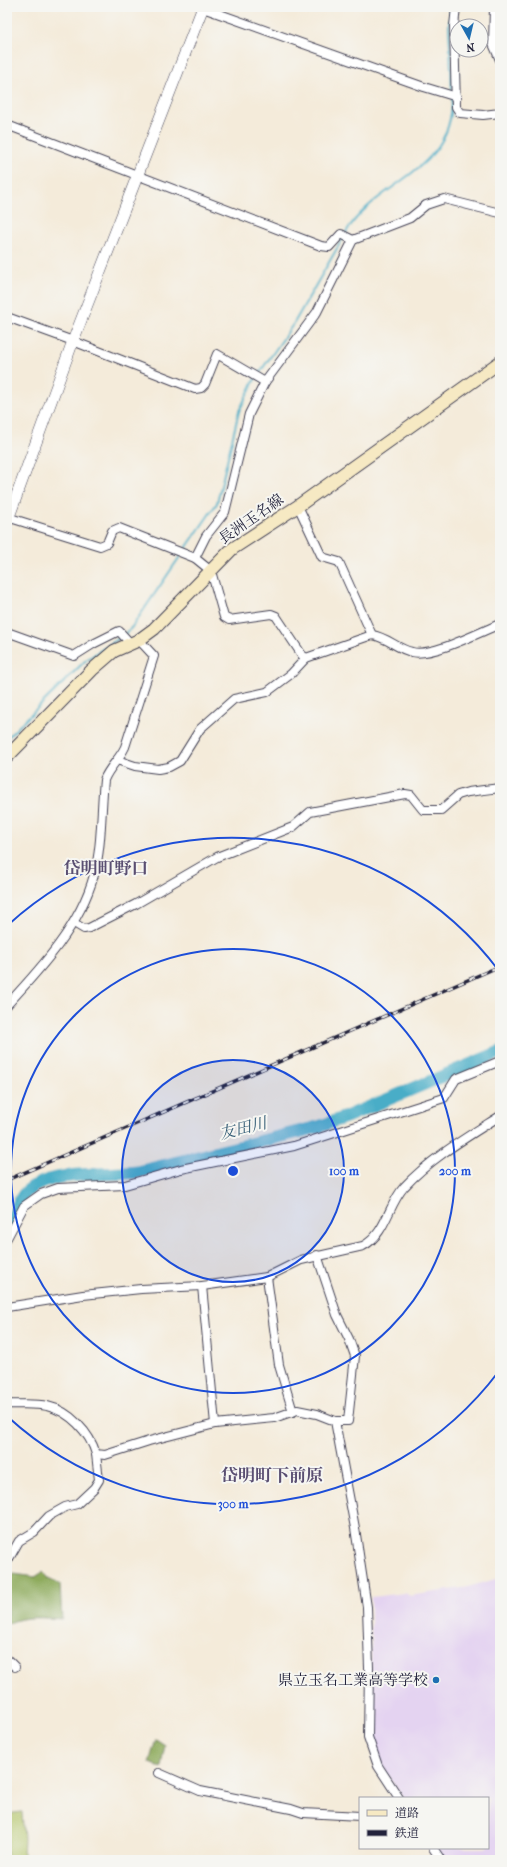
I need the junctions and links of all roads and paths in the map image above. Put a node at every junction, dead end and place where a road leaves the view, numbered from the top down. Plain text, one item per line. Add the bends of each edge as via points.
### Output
1 (202, 7) edge
2 (456, 7) edge
3 (494, 7) edge
4 (500, 60) edge
5 (453, 96) junction
6 (500, 113) edge
7 (7, 126) edge
8 (138, 177) junction
9 (500, 213) edge
10 (347, 237) junction
11 (7, 317) edge
12 (73, 341) junction
13 (500, 362) edge
14 (260, 378) junction
15 (298, 506) junction
16 (7, 519) edge
17 (195, 558) junction
18 (211, 571) junction
19 (500, 624) edge
20 (7, 632) edge
21 (372, 635) junction
22 (129, 639) junction
23 (306, 658) junction
24 (7, 757) edge
25 (117, 760) junction
26 (500, 788) edge
27 (74, 923) junction
28 (7, 1005) edge
29 (500, 1061) edge
30 (500, 1116) edge
31 (7, 1238) edge
32 (317, 1255) junction
33 (267, 1277) junction
34 (202, 1286) junction
35 (7, 1307) edge
36 (7, 1404) edge
37 (293, 1412) junction
38 (335, 1421) junction
39 (215, 1424) junction
40 (96, 1454) junction
41 (7, 1562) edge
42 (7, 1659) edge
43 (15, 1667) dead end
44 (159, 1773) dead end
45 (399, 1797) edge
46 (359, 1816) edge
47 (434, 1849) edge
48 (441, 1860) edge

1 - 5 street
1 - 8 street
2 - 5 street
3 - 4 street via 493,44
5 - 6 street via 460,113
7 - 8 street
8 - 10 street via 321,246 329,247
8 - 12 street
9 - 10 street via 444,199 426,205 410,218
10 - 14 street via 317,312
11 - 12 street
12 - 14 street via 195,389 205,384 217,354
12 - 16 street
13 - 15 main road, 長洲玉名線
14 - 17 street via 225,512 206,536
15 - 18 main road, 長洲玉名線 via 232,548
15 - 21 street via 322,557 339,562
16 - 17 street via 100,546 107,543 112,531 119,528
17 - 18 street
18 - 22 main road, 長洲玉名線 via 154,629
18 - 23 street via 224,617 228,620 271,614 276,616
19 - 21 street via 460,642 418,653 410,652 381,636
20 - 22 street via 74,656 119,631
21 - 23 street
22 - 24 main road, 長洲玉名線 via 92,670
22 - 25 street via 154,656 125,747
23 - 25 street via 291,674 267,692 234,699 213,715 200,729 180,761 169,767 158,769 135,766
25 - 27 street via 108,769 104,780 94,875 87,898
26 - 27 street via 458,795 442,810 423,810 411,795 405,794 310,812 293,827 217,857 89,928 84,929
27 - 28 street via 25,987
29 - 31 street via 456,1078 444,1098 294,1146 181,1169 125,1185 58,1188 42,1194 24,1206
30 - 32 street via 438,1158 404,1187 371,1242 363,1246
32 - 33 street
32 - 38 street via 337,1315 350,1339 355,1356 348,1420
33 - 34 street
33 - 37 street via 279,1365
34 - 35 street via 83,1295
34 - 39 street
36 - 40 street via 47,1406 65,1414 92,1441
37 - 38 street via 297,1410 317,1414
37 - 39 street via 274,1418
38 - 45 street via 367,1607 368,1737 378,1766
39 - 40 street via 105,1455
40 - 41 street via 99,1480 94,1488 77,1504 49,1516 34,1532 19,1541
42 - 43 street
44 - 46 street via 200,1792 303,1813
47 - 48 street

